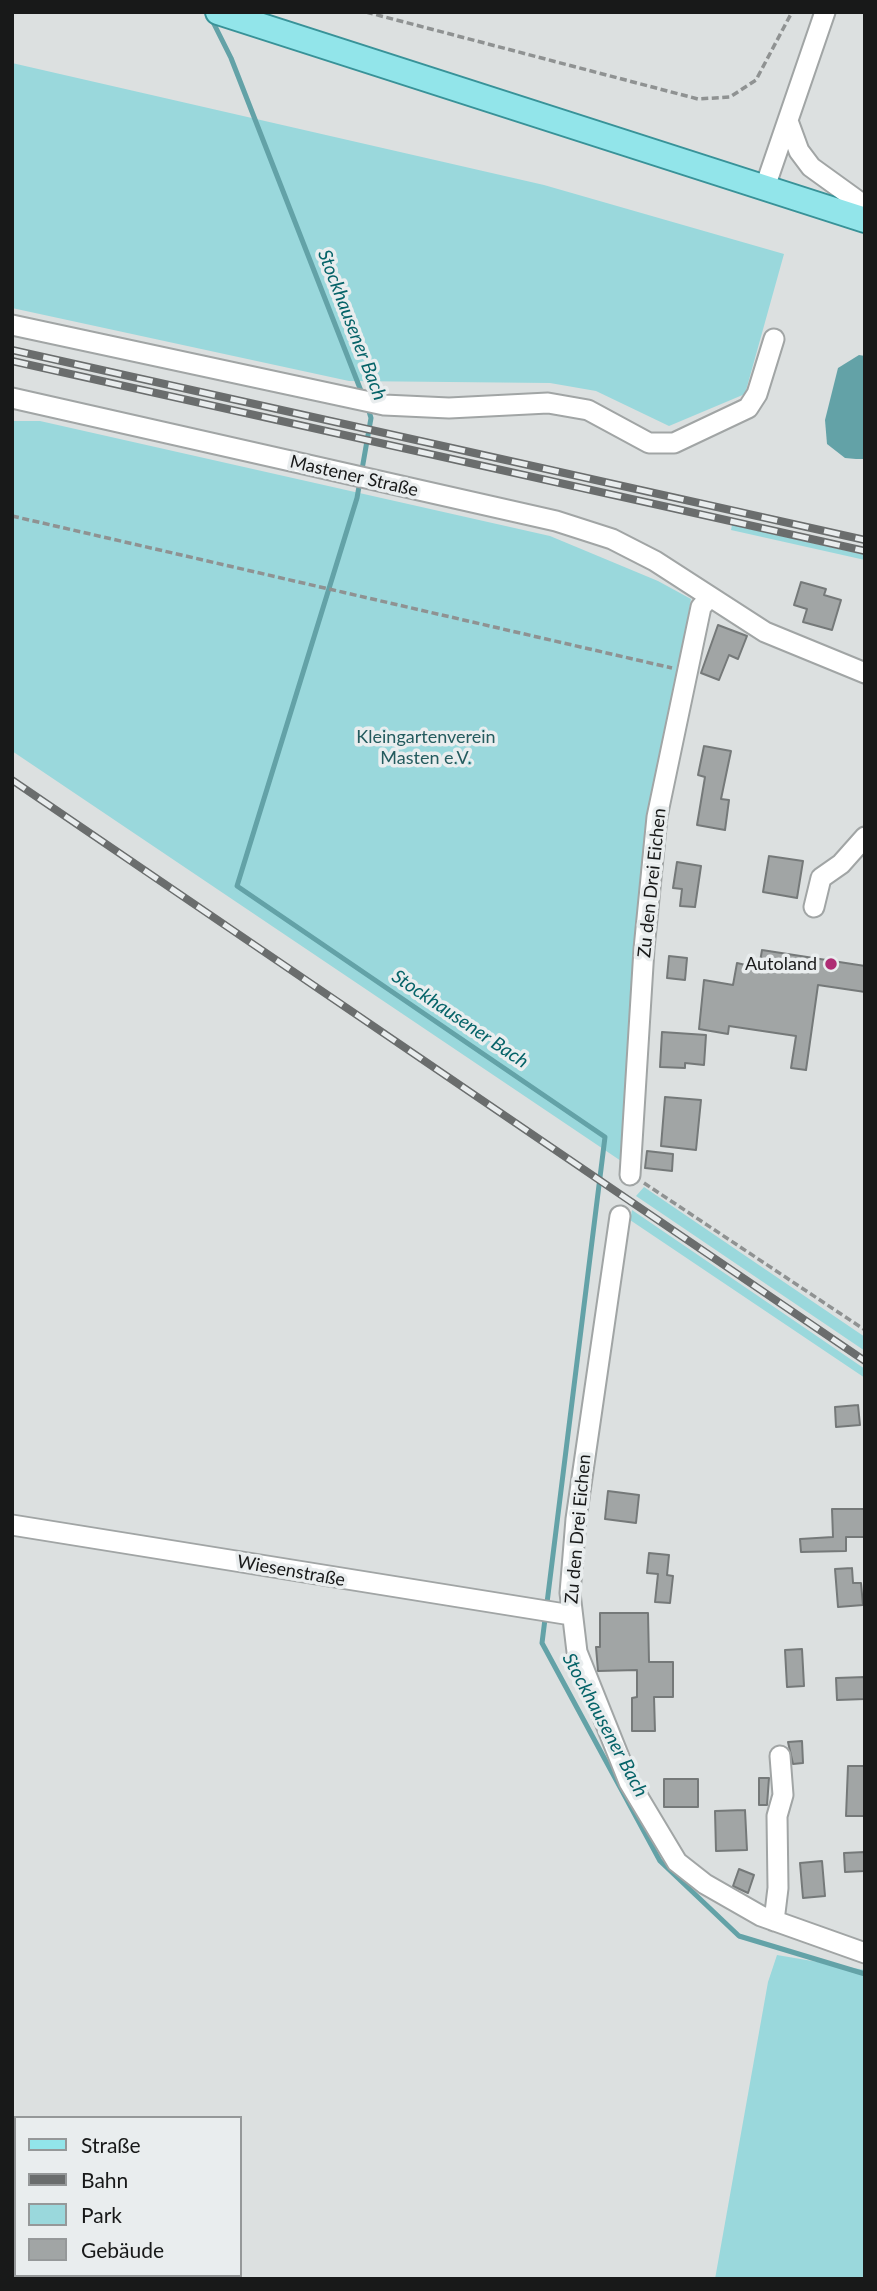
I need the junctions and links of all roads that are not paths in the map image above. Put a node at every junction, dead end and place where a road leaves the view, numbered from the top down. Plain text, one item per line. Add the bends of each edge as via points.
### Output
1 (825, 12) edge
2 (225, 15) edge
3 (788, 121) junction
4 (765, 187) junction
5 (865, 206) edge
6 (865, 220) edge
7 (12, 325) edge
8 (774, 340) dead end
9 (12, 398) edge
10 (710, 597) junction
11 (865, 673) edge
12 (865, 837) edge
13 (814, 907) dead end
14 (630, 1175) road end
15 (620, 1216) dead end
16 (12, 1525) edge
17 (555, 1613) junction
18 (780, 1756) dead end
19 (774, 1922) junction
20 (865, 1953) edge

1 - 3 street
2 - 4 main road
3 - 4 street
3 - 5 street via 799,151 811,167
4 - 6 main road
7 - 8 street via 384,405 449,408 548,403 588,410 649,443 674,443 748,408
9 - 10 street, Mastener Straße via 556,521 601,535 656,561
10 - 11 street, Mastener Straße via 765,632
10 - 14 street, Zu den Drei Eichen via 701,607 657,817
12 - 13 street via 821,878
15 - 17 street, Zu den Drei Eichen via 576,1519
16 - 17 street, Wiesenstraße
17 - 19 street, Zu den Drei Eichen via 577,1651 629,1782 677,1862 705,1884
18 - 19 street via 783,1795 777,1816 779,1888
19 - 20 street, Zu den Drei Eichen

